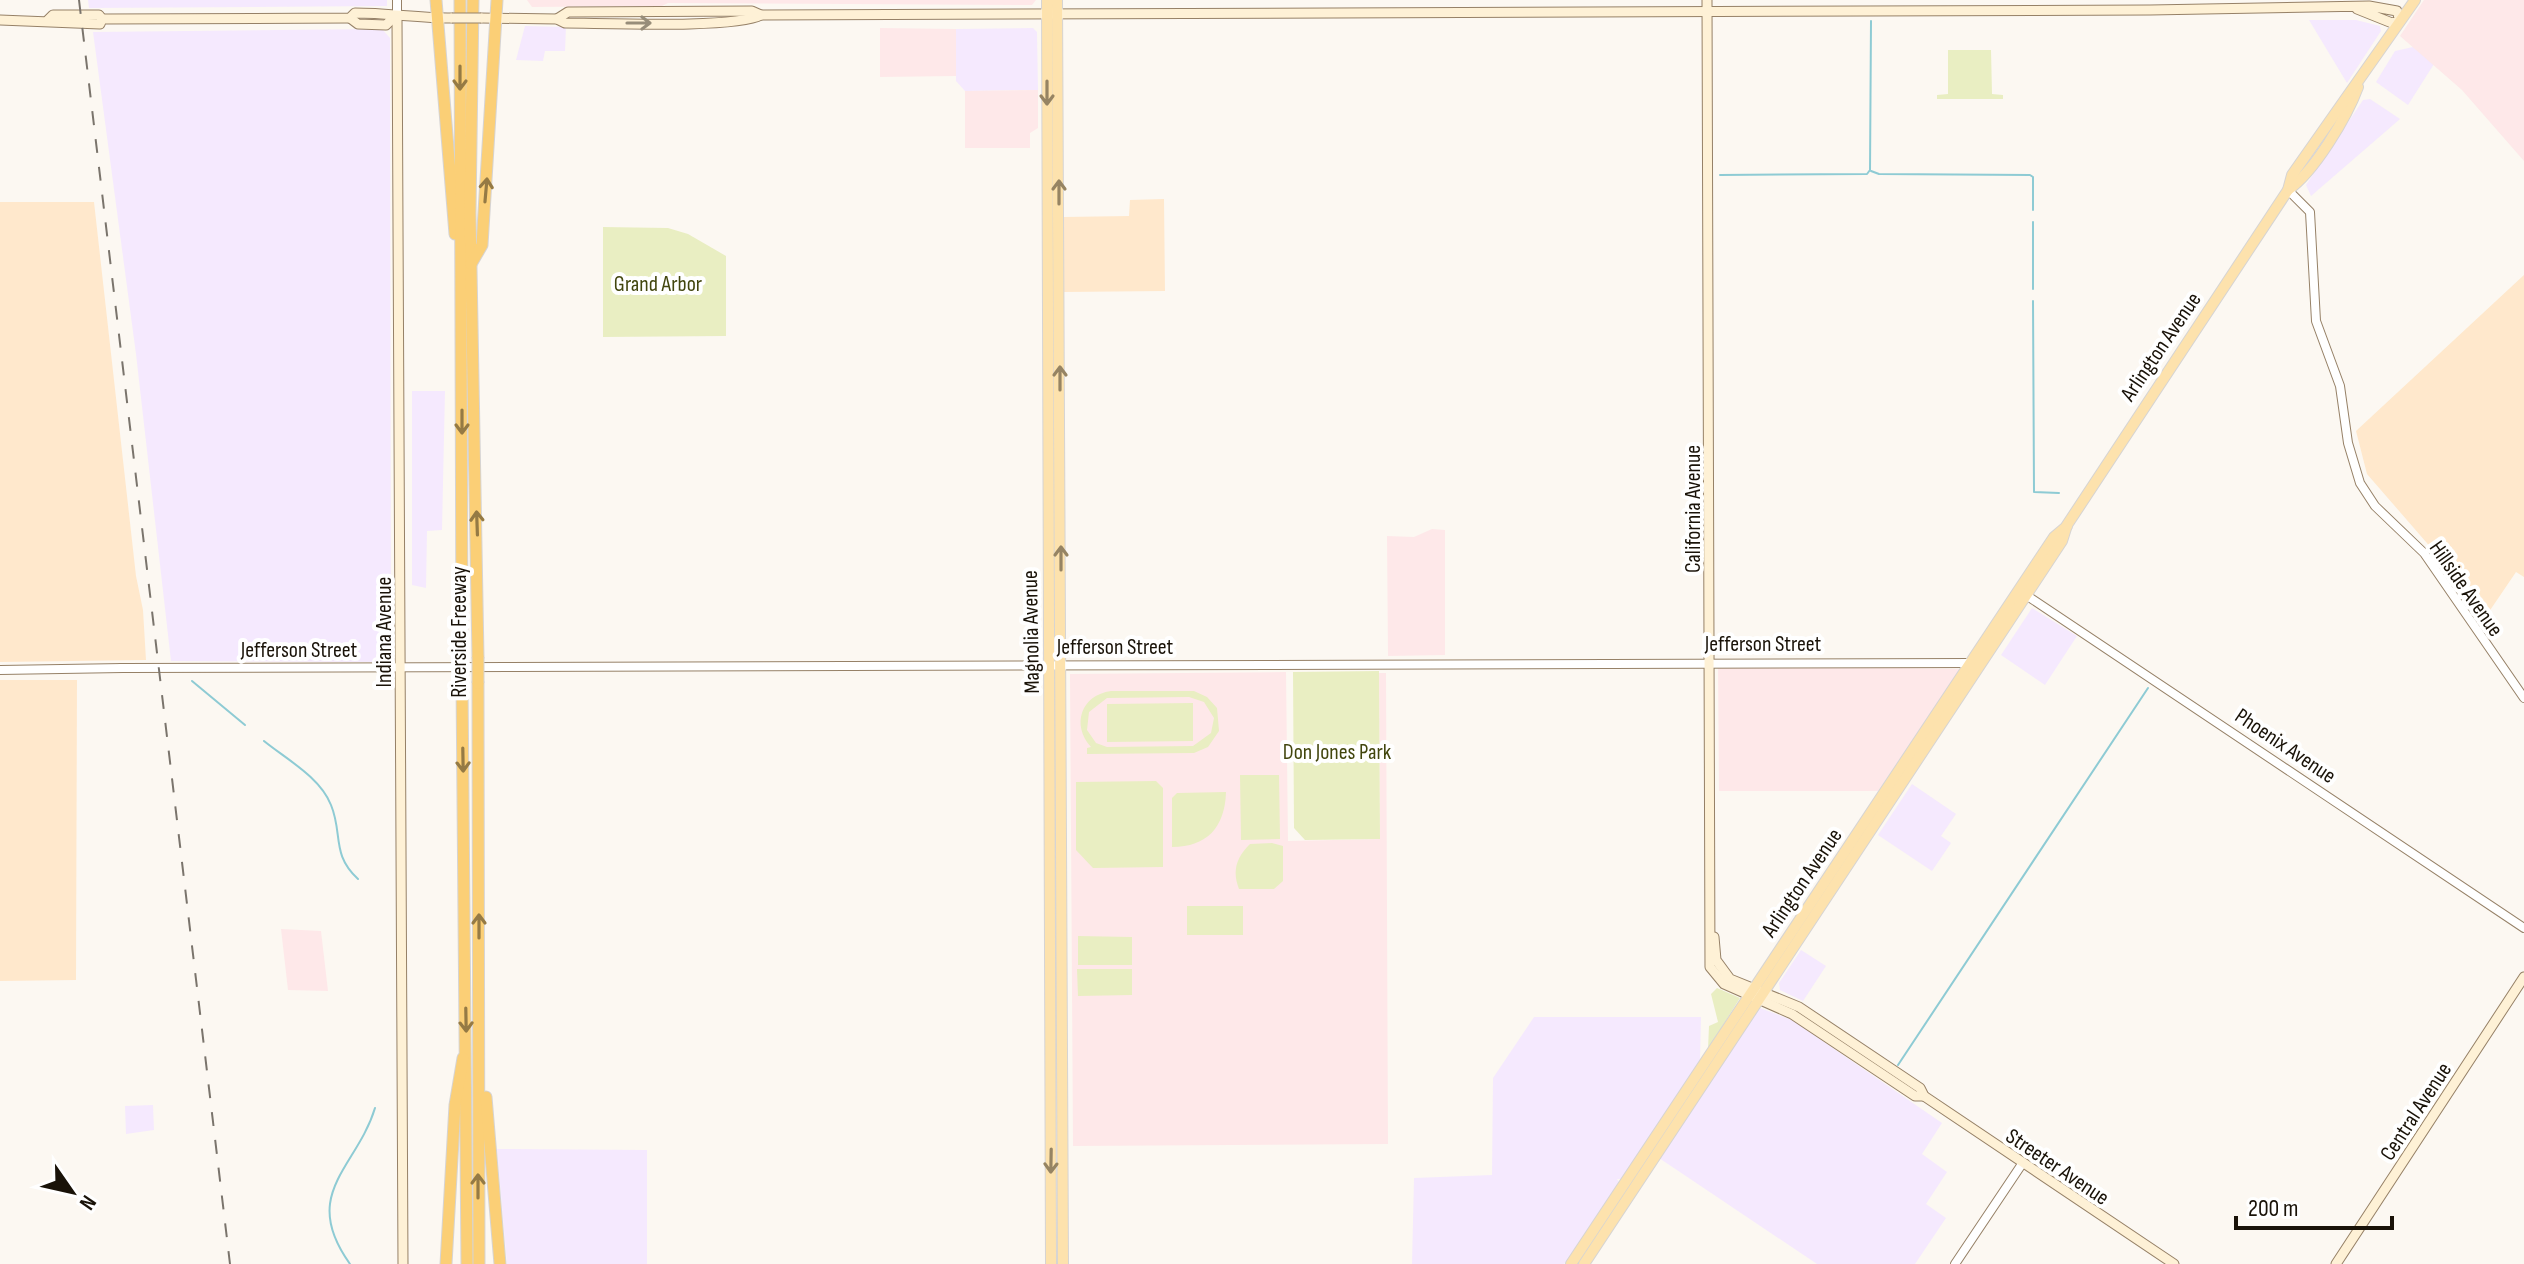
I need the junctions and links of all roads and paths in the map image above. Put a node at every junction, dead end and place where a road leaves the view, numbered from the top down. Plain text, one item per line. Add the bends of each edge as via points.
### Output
1 (397, 0) edge
2 (436, 0) edge
3 (460, 0) edge
4 (473, 0) edge
5 (497, 0) edge
6 (1047, 0) edge
7 (1057, 0) edge
8 (1707, 0) edge
9 (2415, 0) edge
10 (2357, 4) edge
11 (736, 11) junction
12 (1707, 12) junction
13 (761, 15) junction
14 (1052, 15) junction
15 (395, 18) junction
16 (436, 18) junction
17 (497, 18) junction
18 (557, 19) junction
19 (0, 20) edge
20 (729, 21) junction
21 (2400, 21) junction
22 (2288, 190) junction
23 (470, 265) junction
24 (463, 288) junction
25 (2067, 525) junction
26 (2026, 595) junction
27 (1711, 661) junction
28 (1959, 662) junction
29 (1978, 663) junction
30 (1056, 664) junction
31 (400, 667) junction
32 (0, 670) edge
33 (1963, 677) junction
34 (2524, 698) edge
35 (2524, 928) edge
36 (2524, 977) edge
37 (1757, 994) junction
38 (466, 1045) junction
39 (480, 1062) junction
40 (2022, 1164) junction
41 (403, 1264) edge
42 (446, 1264) edge
43 (467, 1264) edge
44 (479, 1264) edge
45 (500, 1264) edge
46 (1051, 1264) edge
47 (1063, 1264) edge
48 (1571, 1264) edge
49 (1584, 1264) edge
50 (1955, 1264) edge
51 (2174, 1264) edge
52 (2336, 1264) edge

1 - 15 street, Indiana Avenue
2 - 16 highway
3 -> 24 highway, Riverside Freeway
4 - 23 highway, Riverside Freeway
5 - 17 highway
6 - 14 main road, Magnolia Avenue
7 - 14 main road, Magnolia Avenue
8 - 12 main road, California Avenue
9 - 21 main road, Arlington Avenue
10 - 12 main road
10 - 21 main road via 2397,11
11 - 13 main road
11 - 18 main road via 568,12
11 - 20 main road
12 - 14 main road
12 - 27 main road, California Avenue
13 - 14 main road
13 - 20 main road
14 - 30 main road, Magnolia Avenue
15 - 16 main road
15 - 19 main road via 386,25 358,24 350,18 53,15 48,20
15 - 31 main road, Indiana Avenue
16 - 17 main road, bridge
16 - 24 highway via 455,277
17 - 18 main road
23 -> 17 highway via 482,245
18 -> 20 main road
21 - 22 main road, Arlington Avenue via 2301,181
22 - 25 main road, Arlington Avenue
22 - 34 street, Hillside Avenue via 2310,212 2316,321 2344,401 2348,443 2360,483 2375,506 2424,553
39 -> 23 highway, Riverside Freeway, bridge
24 -> 38 highway, Riverside Freeway, bridge
25 - 26 main road, Arlington Avenue
25 - 29 main road, Arlington Avenue via 2054,537
26 - 29 main road, Arlington Avenue
26 - 35 street, Phoenix Avenue
27 - 28 street, Jefferson Street
27 - 30 street, Jefferson Street
27 - 37 main road, California Avenue via 1716,960 1730,979
28 - 29 street, Jefferson Street
28 - 33 street
29 - 33 main road, Arlington Avenue
29 - 37 main road, Arlington Avenue
30 - 31 street, Jefferson Street
30 -> 46 main road, Magnolia Avenue
30 - 47 main road, Magnolia Avenue
31 - 32 street, Jefferson Street
31 - 41 main road, Indiana Avenue
33 - 37 main road, Arlington Avenue
36 - 52 main road, Central Avenue
37 - 40 main road, Streeter Avenue via 1915,1096 1924,1096
37 - 48 main road, Arlington Avenue
37 - 49 main road, Arlington Avenue
38 - 42 highway via 457,1084
38 - 43 highway, Riverside Freeway
44 -> 39 highway, Riverside Freeway
39 - 45 highway
40 - 50 street
40 - 51 main road, Streeter Avenue

